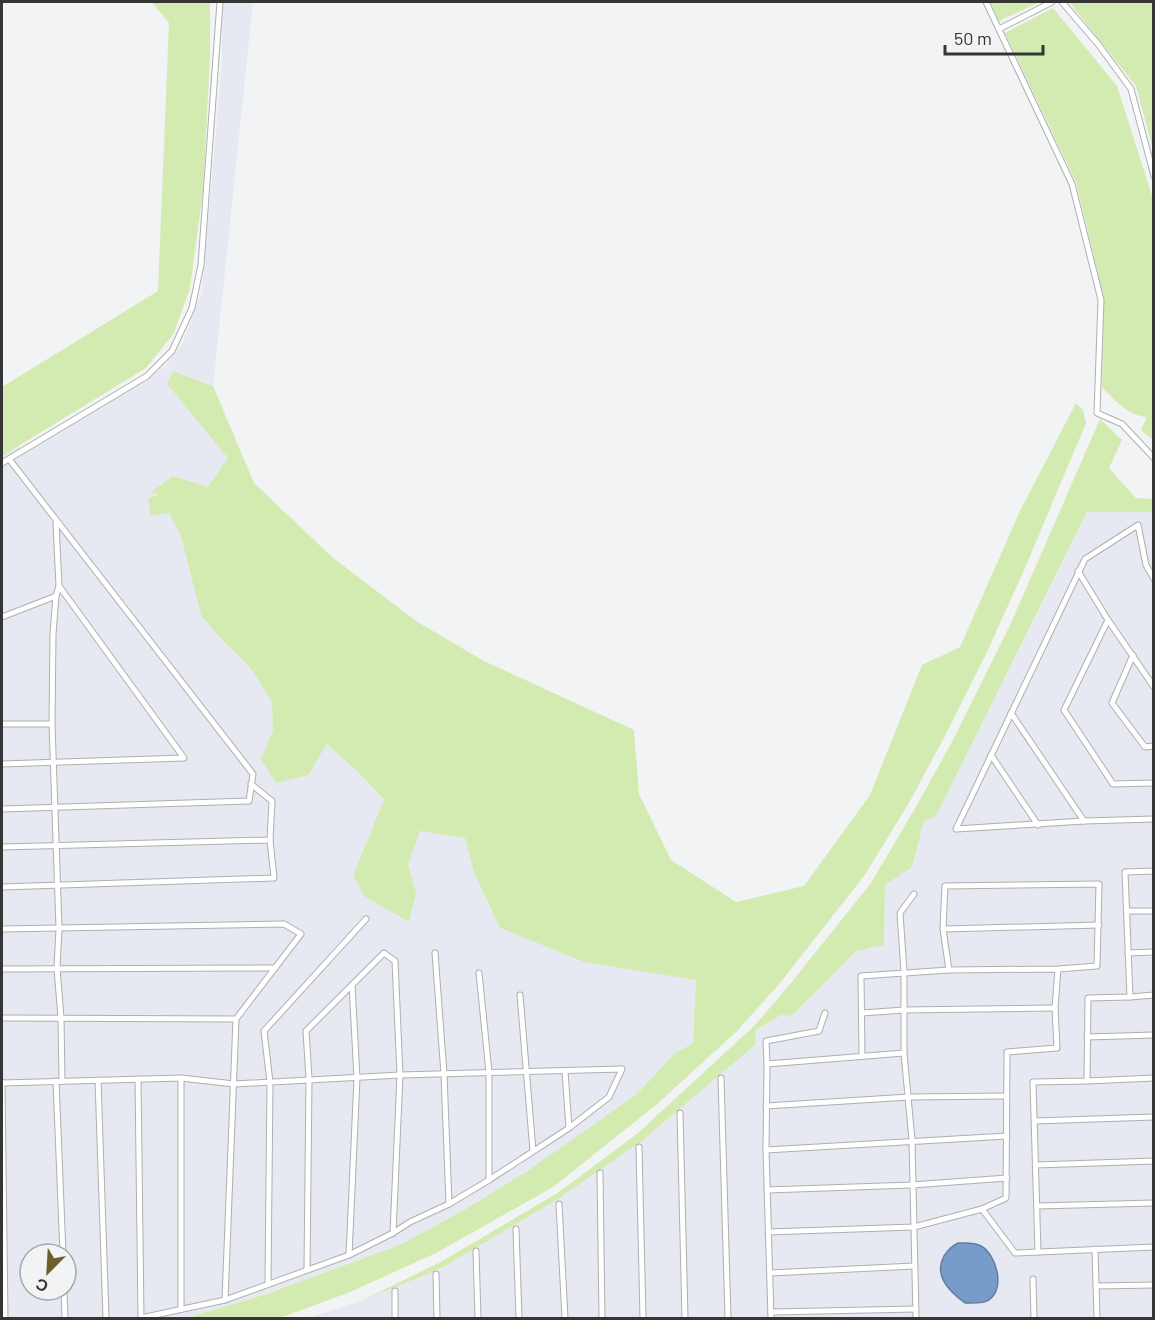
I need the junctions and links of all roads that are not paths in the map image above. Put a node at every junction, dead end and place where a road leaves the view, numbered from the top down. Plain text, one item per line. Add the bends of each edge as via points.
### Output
1 (220, 2) edge
2 (986, 2) edge
3 (1052, 2) edge
4 (1062, 2) edge
5 (999, 29) junction
6 (1154, 176) edge
7 (1154, 458) edge
8 (9, 459) junction
9 (2, 463) edge
10 (56, 521) junction
11 (1078, 571) junction
12 (1154, 579) edge
13 (59, 586) junction
14 (56, 596) junction
15 (2, 617) edge
16 (1108, 620) junction
17 (1133, 655) junction
18 (1154, 687) edge
19 (1011, 713) junction
20 (2, 724) edge
21 (52, 724) junction
22 (1154, 746) edge
23 (991, 755) junction
24 (54, 762) junction
25 (2, 764) edge
26 (1154, 783) edge
27 (251, 784) junction
28 (2, 808) edge
29 (55, 808) junction
30 (1154, 819) edge
31 (1084, 821) junction
32 (1038, 825) junction
33 (270, 840) junction
34 (2, 847) edge
35 (57, 847) junction
36 (1154, 872) edge
37 (58, 884) junction
38 (2, 887) edge
39 (915, 894) dead end
40 (1127, 911) junction
41 (1154, 911) edge
42 (366, 920) dead end
43 (1099, 925) junction
44 (59, 928) junction
45 (2, 929) edge
46 (943, 929) junction
47 (1128, 952) junction
48 (1154, 952) edge
49 (435, 953) dead end
50 (57, 968) junction
51 (275, 968) junction
52 (2, 969) edge
53 (1058, 969) junction
54 (949, 970) junction
55 (904, 972) junction
56 (479, 973) dead end
57 (352, 985) junction
58 (520, 995) dead end
59 (1154, 995) edge
60 (1130, 997) junction
61 (1055, 1008) junction
62 (904, 1010) junction
63 (825, 1013) dead end
64 (862, 1013) junction
65 (2, 1018) edge
66 (62, 1018) junction
67 (236, 1019) junction
68 (1154, 1035) edge
69 (1088, 1037) junction
70 (904, 1053) junction
71 (862, 1056) junction
72 (767, 1064) junction
73 (528, 1071) junction
74 (565, 1071) junction
75 (489, 1072) junction
76 (444, 1074) junction
77 (400, 1075) junction
78 (181, 1078) junction
79 (357, 1078) junction
80 (721, 1078) dead end
81 (1154, 1078) edge
82 (138, 1079) junction
83 (309, 1079) junction
84 (98, 1080) junction
85 (59, 1081) junction
86 (1087, 1081) junction
87 (270, 1082) junction
88 (2, 1083) edge
89 (234, 1084) junction
90 (1006, 1096) junction
91 (909, 1097) junction
92 (766, 1106) junction
93 (680, 1113) dead end
94 (1154, 1117) edge
95 (1035, 1121) junction
96 (569, 1128) junction
97 (1007, 1136) junction
98 (912, 1140) junction
99 (639, 1147) dead end
100 (766, 1150) junction
101 (533, 1151) junction
102 (1154, 1161) edge
103 (1036, 1166) junction
104 (600, 1173) dead end
105 (1007, 1178) junction
106 (489, 1180) junction
107 (912, 1185) junction
108 (767, 1190) junction
109 (1154, 1203) edge
110 (448, 1204) junction
111 (559, 1204) dead end
112 (1037, 1206) junction
113 (982, 1209) junction
114 (914, 1227) junction
115 (516, 1229) dead end
116 (768, 1232) junction
117 (393, 1233) junction
118 (63, 1242) edge
119 (1154, 1247) edge
120 (1095, 1249) junction
121 (476, 1251) dead end
122 (1038, 1252) junction
123 (349, 1255) junction
124 (914, 1266) junction
125 (307, 1269) junction
126 (770, 1273) junction
127 (436, 1274) dead end
128 (1033, 1279) dead end
129 (268, 1283) junction
130 (1154, 1285) edge
131 (1096, 1286) junction
132 (395, 1291) dead end
133 (225, 1300) junction
134 (64, 1302) edge
135 (181, 1309) junction
136 (916, 1309) junction
137 (771, 1315) edge
138 (5, 1318) edge
139 (65, 1318) edge
140 (106, 1318) edge
141 (141, 1318) edge
142 (395, 1318) edge
143 (437, 1318) edge
144 (478, 1318) edge
145 (519, 1318) edge
146 (565, 1318) edge
147 (602, 1318) edge
148 (643, 1318) edge
149 (685, 1318) edge
150 (728, 1318) edge
151 (916, 1318) edge
152 (1034, 1318) edge
153 (1096, 1318) edge

1 - 8 lane via 201,265 187,319 172,351 147,376
2 - 5 lane
3 - 5 lane
4 - 6 lane via 1131,89
5 - 7 lane via 1072,184 1101,300 1097,413 1122,424
8 - 9 lane
8 - 10 lane
10 - 13 lane
10 - 27 lane via 253,774
11 - 12 lane via 1085,559 1138,525 1146,565
11 - 16 lane
11 - 19 lane
13 - 14 lane
13 - 24 lane via 184,758
14 - 15 lane
14 - 21 lane
16 - 17 lane
16 - 26 lane via 1064,711 1113,784
17 - 18 lane
17 - 22 lane via 1112,703 1145,747
19 - 23 lane
19 - 31 lane
20 - 21 lane
21 - 24 lane
23 - 32 lane
23 - 32 lane via 956,829
24 - 25 lane
24 - 29 lane
27 - 29 lane via 249,801
27 - 33 lane via 272,801
28 - 29 lane
29 - 35 lane
30 - 31 lane
31 - 32 lane
33 - 35 lane
33 - 37 lane via 274,878
34 - 35 lane
35 - 37 lane
36 - 40 lane via 1125,872
37 - 38 lane
37 - 44 lane
39 - 55 lane via 900,913
40 - 41 lane
40 - 47 lane
42 - 87 lane via 264,1031
43 - 46 lane
43 - 46 lane via 1100,884 945,886
43 - 53 lane via 1097,966
44 - 45 lane
44 - 50 lane
44 - 51 lane via 284,924 301,934
46 - 54 lane
47 - 48 lane
47 - 60 lane
49 - 76 lane
50 - 51 lane
50 - 52 lane
50 - 66 lane
51 - 67 lane
53 - 54 lane
53 - 61 lane
54 - 55 lane
55 - 62 lane
55 - 64 lane via 861,976
56 - 75 lane
57 - 77 lane via 384,953 395,961
57 - 79 lane
57 - 83 lane via 306,1030
58 - 73 lane
59 - 60 lane
60 - 69 lane via 1088,998
61 - 62 lane
61 - 90 lane via 1057,1048 1007,1052
62 - 64 lane
62 - 70 lane
63 - 72 lane via 819,1031 766,1041
64 - 71 lane
65 - 66 lane
66 - 67 lane
66 - 85 lane
67 - 89 lane
68 - 69 lane
69 - 86 lane
70 - 71 lane
70 - 91 lane
71 - 72 lane
72 - 92 lane
73 - 74 lane
73 - 75 lane
73 - 101 lane
74 - 96 lane
74 - 96 lane via 622,1069 609,1097
75 - 76 lane
75 - 106 lane
76 - 77 lane
76 - 110 lane
77 - 79 lane
77 - 117 lane
78 - 82 lane
78 - 89 lane
78 - 135 lane
79 - 83 lane
79 - 123 lane
80 - 150 lane
81 - 86 lane
82 - 84 lane
82 - 141 lane
83 - 87 lane
83 - 125 lane
84 - 85 lane
84 - 140 lane
85 - 88 lane
85 - 118 lane
86 - 95 lane via 1034,1082
87 - 89 lane
87 - 129 lane
88 - 138 lane
89 - 133 lane
90 - 91 lane
90 - 97 lane
91 - 92 lane
91 - 98 lane
92 - 100 lane
93 - 149 lane
94 - 95 lane
95 - 103 lane
96 - 101 lane
97 - 98 lane
97 - 105 lane
98 - 100 lane
98 - 107 lane
99 - 148 lane
100 - 108 lane
101 - 106 lane
102 - 103 lane
103 - 112 lane
104 - 147 lane
105 - 107 lane
105 - 113 lane via 1006,1198
106 - 110 lane
107 - 108 lane
107 - 114 lane
108 - 116 lane
109 - 112 lane
110 - 117 lane
111 - 146 lane
112 - 122 lane
113 - 114 lane
113 - 122 lane via 1015,1253
114 - 116 lane
114 - 124 lane
115 - 145 lane
116 - 126 lane
117 - 123 lane
119 - 120 lane
120 - 122 lane
120 - 131 lane
121 - 144 lane
123 - 125 lane
124 - 126 lane
124 - 136 lane
125 - 129 lane
126 - 137 lane
127 - 143 lane
128 - 152 lane
129 - 133 lane
130 - 131 lane
131 - 153 lane
132 - 142 lane
133 - 135 lane
134 - 139 lane
135 - 141 lane
136 - 137 lane
136 - 151 lane

